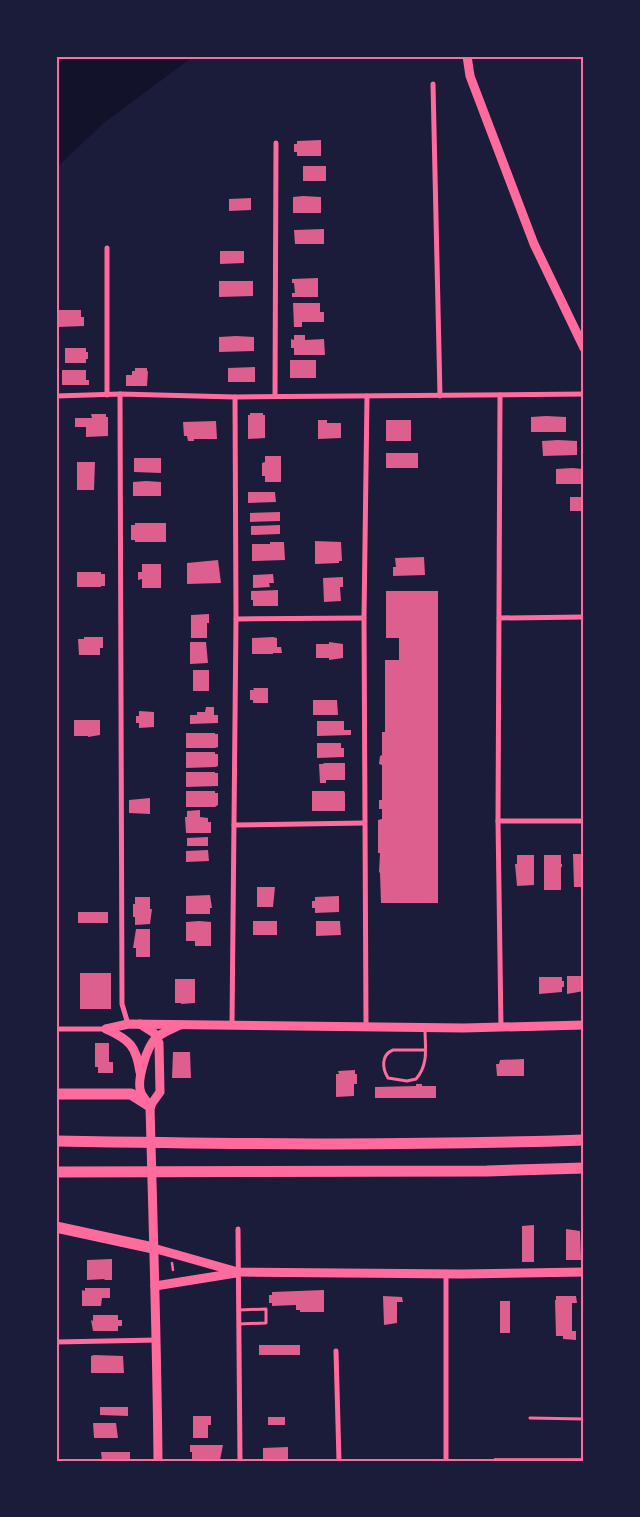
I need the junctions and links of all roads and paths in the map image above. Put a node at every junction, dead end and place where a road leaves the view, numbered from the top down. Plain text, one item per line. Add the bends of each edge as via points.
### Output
1 (467, 56) edge
2 (433, 84) dead end
3 (276, 143) dead end
4 (107, 248) dead end
5 (584, 348) edge
6 (120, 394) junction
7 (584, 394) edge
8 (106, 395) junction
9 (500, 395) junction
10 (56, 396) edge
11 (275, 396) junction
12 (367, 396) junction
13 (440, 396) junction
14 (235, 397) junction
15 (584, 617) edge
16 (364, 618) junction
17 (499, 618) junction
18 (236, 619) junction
19 (498, 821) junction
20 (584, 821) edge
21 (364, 823) junction
22 (234, 825) junction
23 (139, 1023) junction
24 (128, 1024) junction
25 (182, 1024) junction
26 (232, 1024) junction
27 (584, 1024) edge
28 (366, 1025) junction
29 (424, 1026) junction
30 (501, 1027) junction
31 (56, 1029) edge
32 (106, 1029) junction
33 (157, 1036) junction
34 (425, 1050) junction
35 (140, 1078) junction
36 (56, 1094) edge
37 (150, 1106) junction
38 (584, 1140) edge
39 (56, 1141) edge
40 (584, 1168) edge
41 (56, 1172) edge
42 (56, 1228) edge
43 (238, 1230) dead end
44 (153, 1248) junction
45 (238, 1272) junction
46 (584, 1272) edge
47 (446, 1274) junction
48 (155, 1286) junction
49 (239, 1310) junction
50 (239, 1324) junction
51 (157, 1340) junction
52 (56, 1342) edge
53 (336, 1351) dead end
54 (530, 1418) dead end
55 (584, 1419) edge
56 (158, 1461) edge
57 (240, 1461) edge
58 (339, 1461) edge
59 (446, 1461) edge

1 - 5 main road via 470,76 534,244
2 - 13 street
3 - 11 street
4 - 8 street
6 - 8 street
6 - 14 street
6 - 24 street via 122,1004
7 - 9 street
8 - 10 street
9 - 13 street
9 - 17 street
11 - 12 street
11 - 14 street
12 - 13 street
12 - 16 street
14 - 18 street
15 - 17 street
16 - 18 street
16 - 21 street
17 - 19 street
18 - 22 street
19 - 20 street
19 - 30 street
21 - 22 street
21 - 28 street
22 - 26 street
23 - 24 main road
23 - 25 main road
23 - 33 main road
24 - 32 main road
25 - 26 main road
25 - 33 main road
26 - 28 main road
27 - 30 main road
28 - 29 main road
29 - 30 main road
29 - 34 lane
31 - 32 street
32 - 35 main road via 122,1036 134,1047
33 - 35 main road via 148,1049
33 - 37 main road via 160,1092
34 - 34 lane via 425,1065 416,1080 388,1078 384,1069 385,1055 393,1050
35 - 37 main road via 141,1092
36 - 37 highway via 130,1094
37 - 44 main road
38 - 39 highway via 324,1144
40 - 41 highway
42 - 44 highway
43 - 45 street
44 - 45 main road
44 - 48 main road
45 - 47 main road
45 - 48 main road
45 - 49 street
46 - 47 main road
47 - 59 street
48 - 51 main road
49 - 50 street
49 - 50 lane via 266,1309 266,1323
50 - 57 street
51 - 52 street
51 - 56 main road
53 - 58 street
54 - 55 lane

